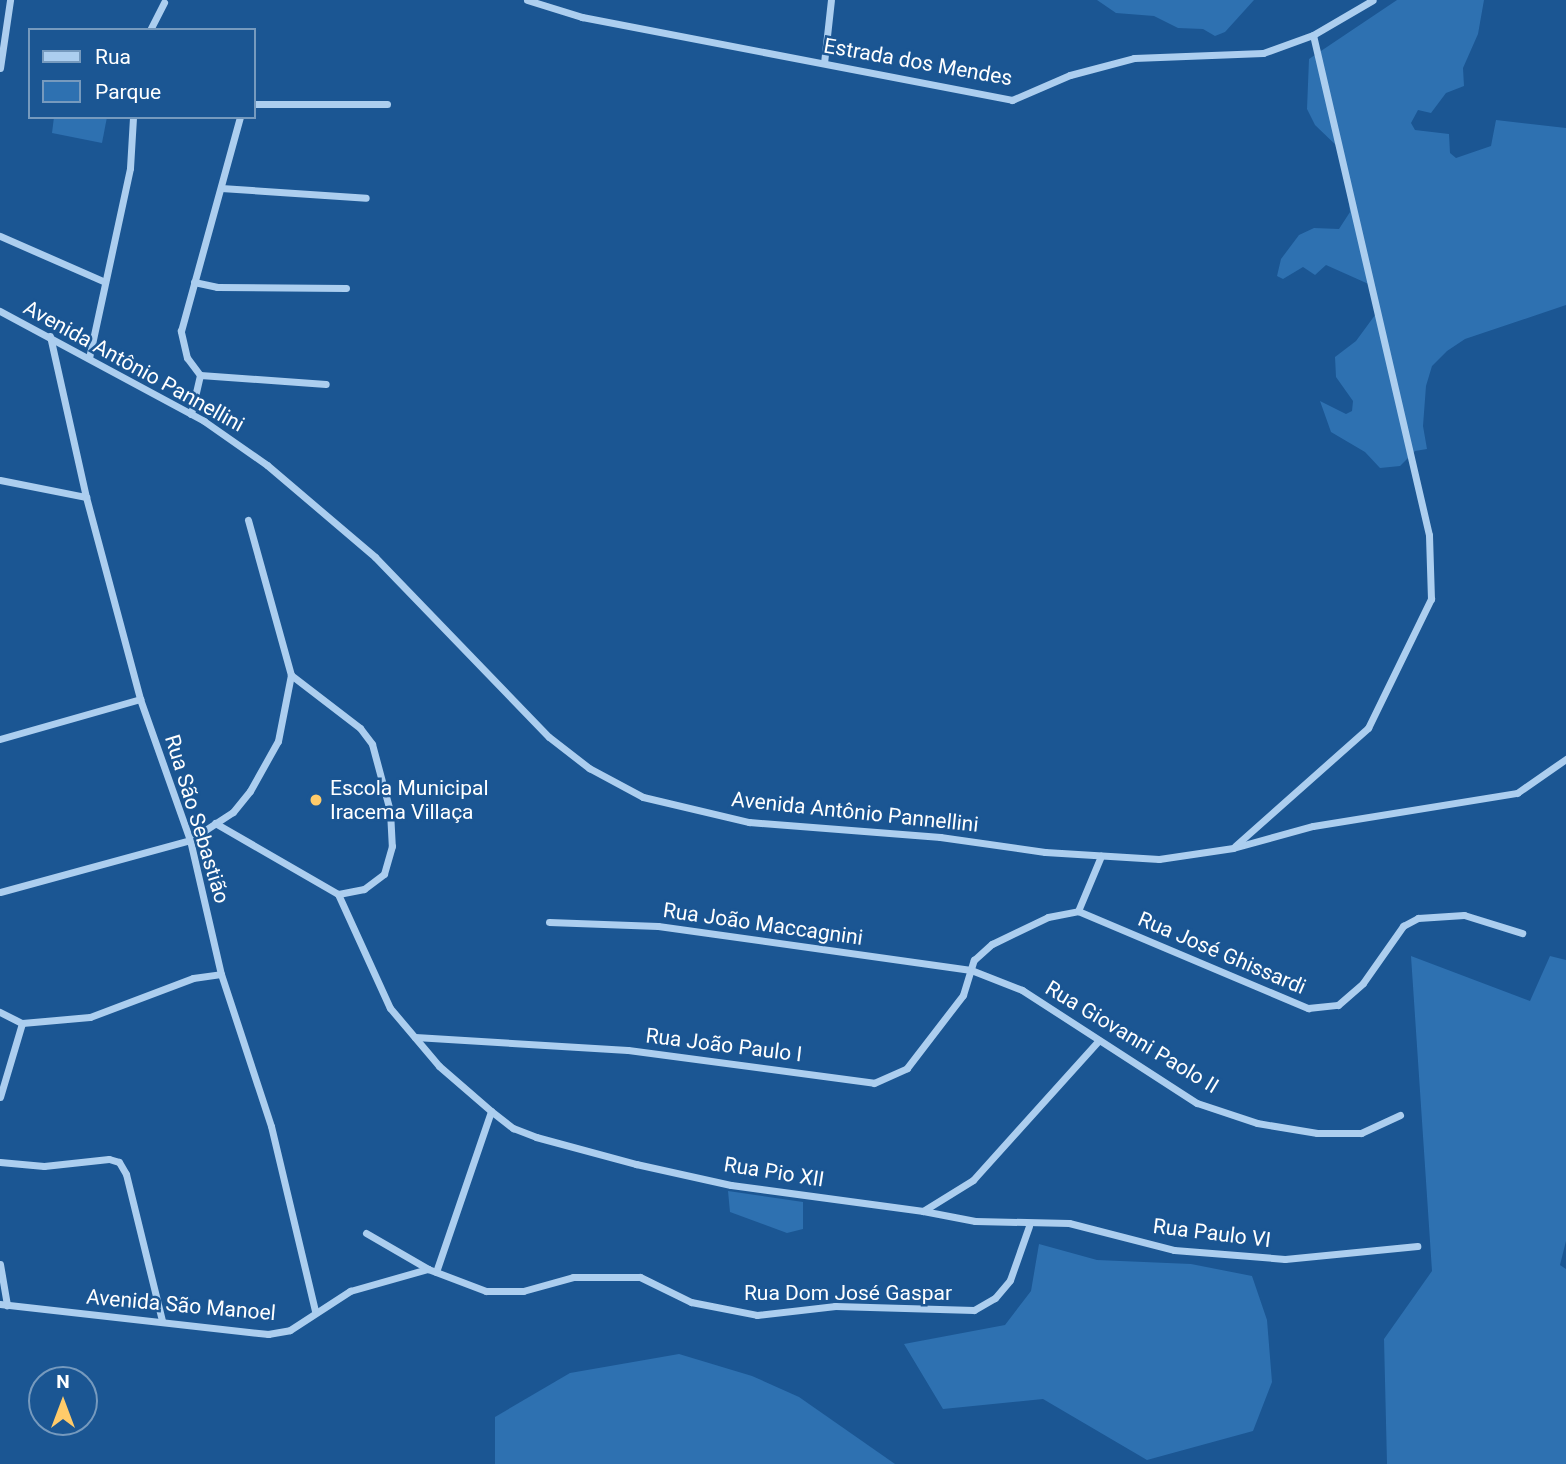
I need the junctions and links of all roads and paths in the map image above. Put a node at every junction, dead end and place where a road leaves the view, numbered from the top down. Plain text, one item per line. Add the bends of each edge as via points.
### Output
1 (10, 0) edge
2 (527, 0) edge
3 (831, 0) edge
4 (1373, 0) edge
5 (164, 2) dead end
6 (151, 28) edge
7 (1313, 35) junction
8 (824, 63) junction
9 (0, 68) edge
10 (256, 104) edge
11 (387, 104) dead end
12 (133, 119) edge
13 (239, 119) edge
14 (221, 188) junction
15 (366, 198) dead end
16 (0, 236) edge
17 (103, 281) junction
18 (194, 282) junction
19 (346, 288) dead end
20 (0, 311) edge
21 (50, 336) junction
22 (89, 358) junction
23 (200, 375) junction
24 (326, 384) dead end
25 (191, 414) junction
26 (0, 480) edge
27 (86, 497) junction
28 (248, 520) dead end
29 (292, 675) junction
30 (141, 699) junction
31 (0, 739) edge
32 (1566, 759) edge
33 (215, 823) junction
34 (190, 840) junction
35 (1233, 848) junction
36 (1101, 856) junction
37 (0, 892) edge
38 (338, 894) junction
39 (1078, 911) junction
40 (549, 922) dead end
41 (1522, 933) dead end
42 (971, 970) junction
43 (221, 974) junction
44 (0, 1012) edge
45 (22, 1023) junction
46 (415, 1037) junction
47 (1099, 1040) junction
48 (0, 1097) edge
49 (491, 1111) junction
50 (1399, 1115) dead end
51 (0, 1162) edge
52 (923, 1211) junction
53 (1030, 1226) junction
54 (366, 1233) dead end
55 (1417, 1246) dead end
56 (0, 1264) edge
57 (428, 1269) junction
58 (436, 1272) junction
59 (4, 1305) edge
60 (315, 1311) junction
61 (162, 1321) junction

1 - 9 street
2 - 8 street, Estrada dos Mendes via 582,17
3 - 8 street
4 - 7 street, Estrada dos Mendes
5 - 6 street
7 - 8 street, Estrada dos Mendes via 1263,53 1134,58 1070,75 1012,100
7 - 35 street via 1429,535 1431,598 1368,728
10 - 11 street
12 - 17 street via 130,168
13 - 14 street
14 - 15 street
14 - 18 street
16 - 17 street
17 - 22 street
18 - 19 street via 217,287
18 - 23 street via 181,331 187,358
20 - 21 street, Avenida Antônio Pannellini
21 - 22 street, Avenida Antônio Pannellini
21 - 27 street, Rua São Sebastião
22 - 25 street, Avenida Antônio Pannellini
23 - 24 street
23 - 25 street
25 - 36 street, Avenida Antônio Pannellini via 267,465 375,558 549,737 589,768 643,797 749,821
26 - 27 street
27 - 30 street, Rua São Sebastião
28 - 29 street
29 - 33 street via 281,731 269,761 233,812
29 - 38 street via 337,707 366,736 390,811 392,846 384,874 364,889
30 - 31 street
30 - 34 street, Rua São Sebastião
32 - 35 street, Avenida Antônio Pannellini via 1517,793 1314,826
33 - 34 street
33 - 38 street
34 - 37 street
34 - 43 street, Rua São Sebastião
35 - 36 street, Avenida Antônio Pannellini via 1159,859
36 - 39 street
38 - 46 street, Rua Pio XII via 390,1008
39 - 41 street, Rua José Ghissardi via 1308,1008 1338,1005 1363,983 1403,926 1418,918 1464,915
39 - 42 street via 1048,917 992,944
40 - 42 street, Rua João Maccagnini via 658,926
42 - 46 street, Rua João Paulo I via 963,995 907,1068 874,1083 628,1050
42 - 47 street, Rua Giovanni Paolo II via 1022,990
43 - 45 street via 193,978 90,1017
43 - 60 street, Rua São Sebastião via 271,1126
44 - 45 street
45 - 48 street
46 - 49 street, Rua Pio XII
47 - 50 street, Rua Giovanni Paolo II via 1197,1103 1257,1123 1317,1133 1361,1133
47 - 52 street via 973,1180
49 - 52 street, Rua Pio XII via 513,1128 536,1137 636,1164 731,1185
49 - 58 street
51 - 61 street via 44,1166 109,1158 119,1163 126,1174
52 - 53 street, Rua Paulo VI
53 - 55 street, Rua Paulo VI via 1069,1223 1174,1250 1285,1259
53 - 58 street, Rua Dom José Gaspar via 1010,1280 995,1298 974,1310 835,1306 757,1315 691,1303 640,1277 573,1277 506,1294
54 - 57 street, Rua Dom José Gaspar
56 - 59 street
57 - 58 street, Rua Dom José Gaspar
57 - 60 street, Avenida São Manoel via 350,1291
59 - 61 street, Avenida São Manoel
60 - 61 street, Avenida São Manoel via 290,1330 268,1334

